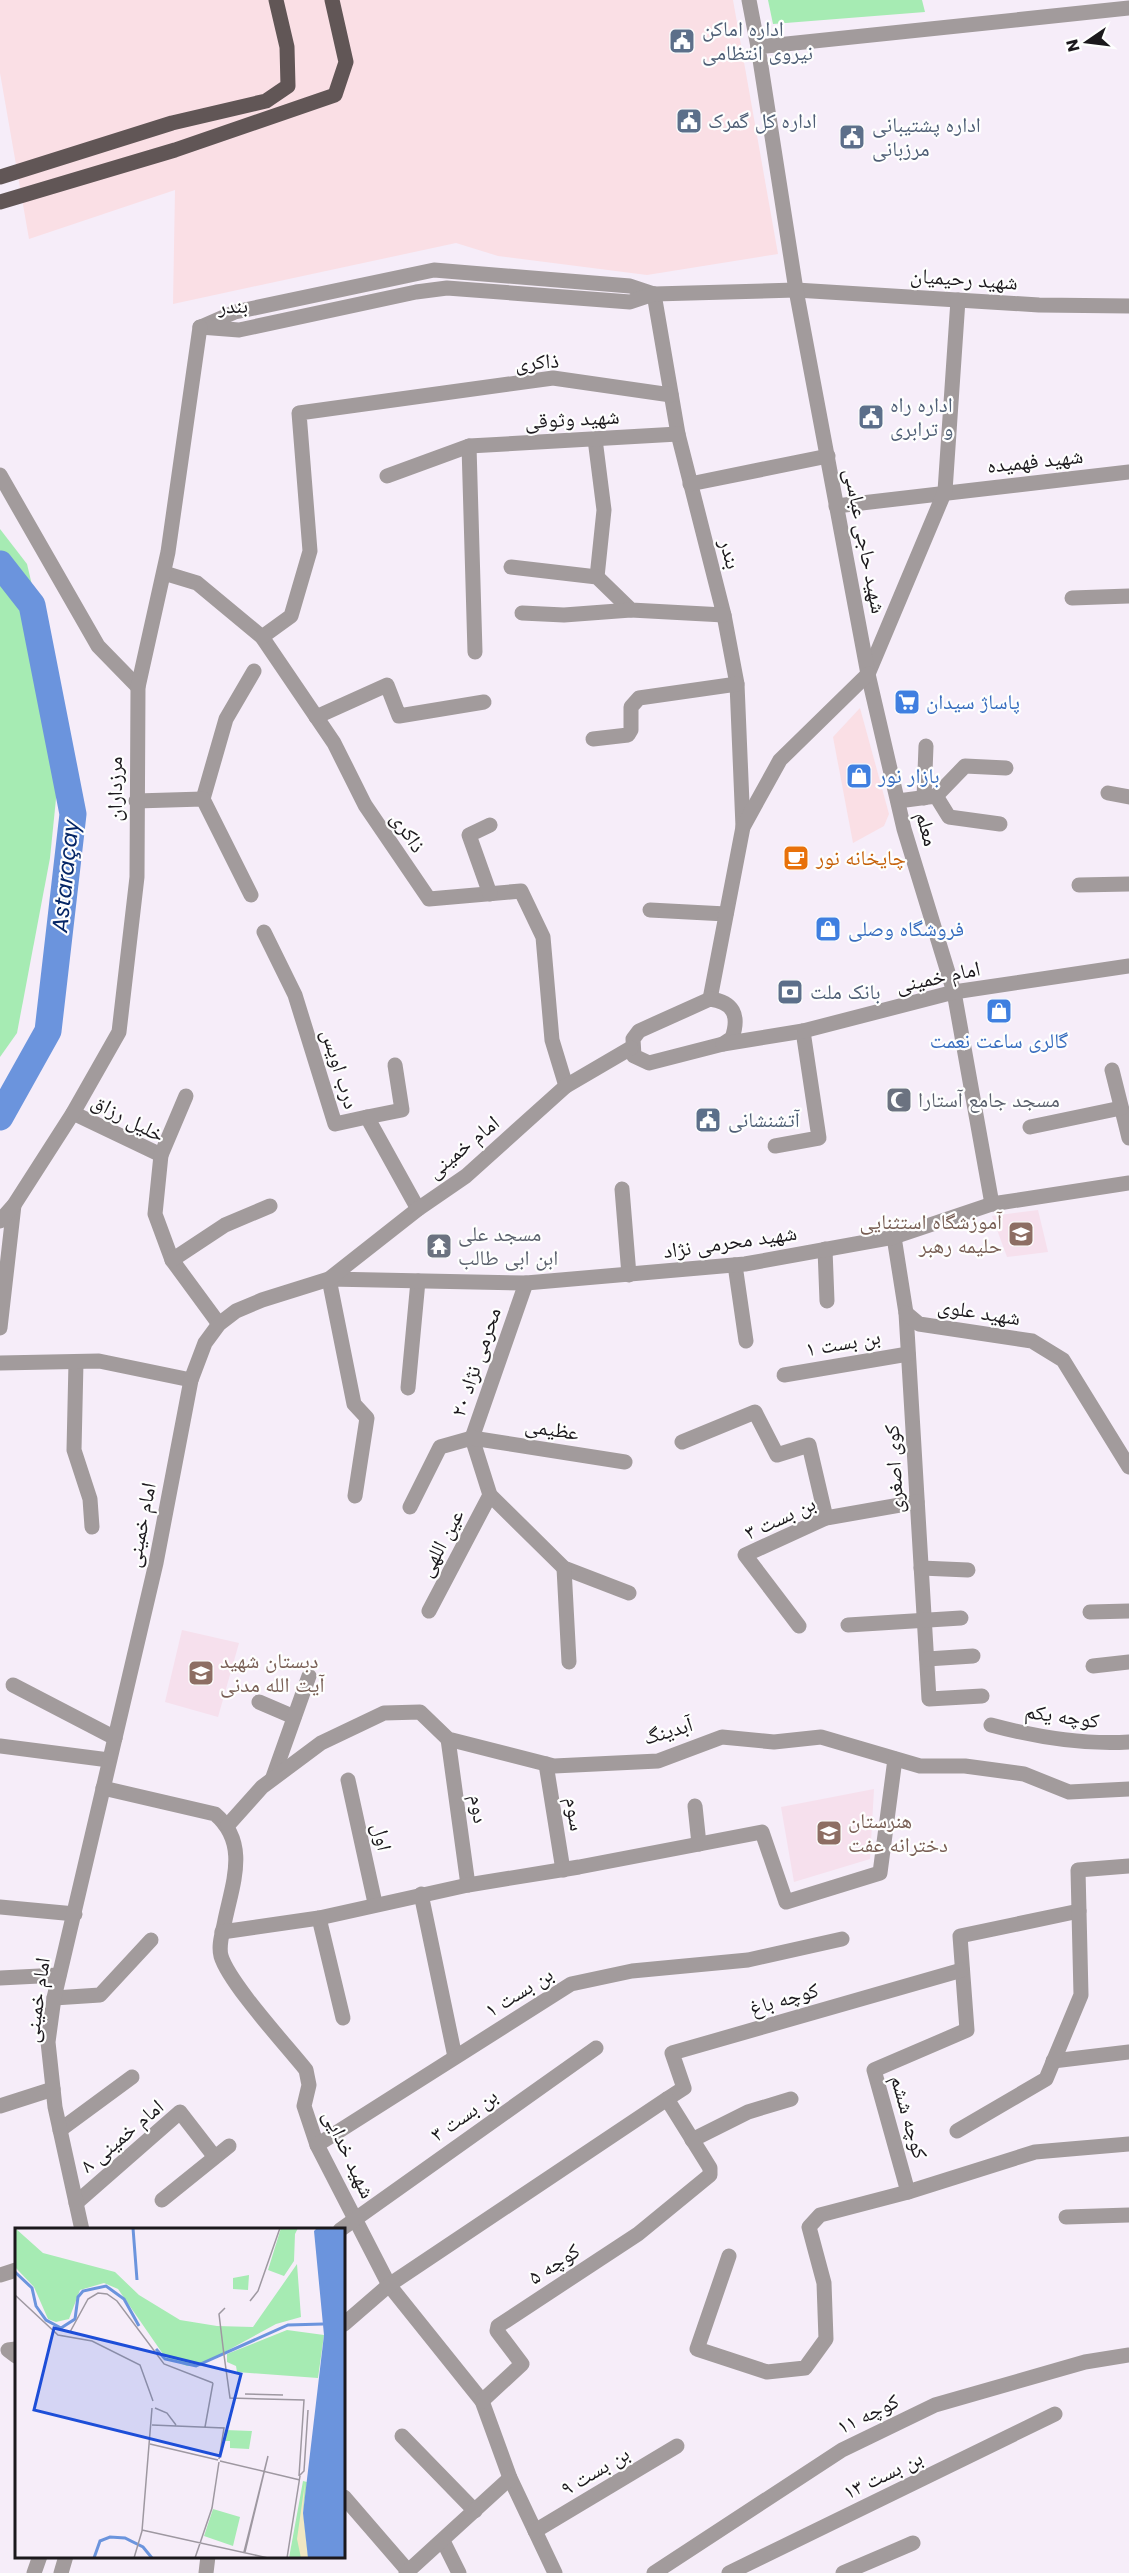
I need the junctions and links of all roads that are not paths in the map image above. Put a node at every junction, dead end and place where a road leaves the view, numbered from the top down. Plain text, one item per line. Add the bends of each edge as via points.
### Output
1 (276, 0) edge
2 (332, 0) edge
3 (749, 0) edge
4 (1129, 8) edge
5 (758, 47) junction
6 (0, 177) edge
7 (0, 202) edge
8 (796, 290) junction
9 (654, 294) junction
10 (958, 300) junction
11 (1129, 306) edge
12 (200, 327) joint
13 (671, 395) junction
14 (678, 434) junction
15 (595, 439) junction
16 (468, 446) junction
17 (828, 456) junction
18 (1129, 472) edge
19 (0, 475) edge
20 (387, 476) dead end
21 (690, 484) junction
22 (945, 491) junction
23 (836, 506) junction
24 (511, 567) dead end
25 (164, 573) junction
26 (597, 577) junction
27 (1129, 596) edge
28 (1072, 598) dead end
29 (631, 610) junction
30 (522, 614) dead end
31 (724, 615) junction
32 (262, 637) junction
33 (475, 652) dead end
34 (254, 671) dead end
35 (868, 674) junction
36 (737, 684) junction
37 (138, 687) junction
38 (484, 702) dead end
39 (316, 717) junction
40 (593, 739) dead end
41 (926, 746) dead end
42 (1006, 768) dead end
43 (1108, 793) dead end
44 (930, 797) junction
45 (1129, 797) edge
46 (203, 799) junction
47 (136, 801) junction
48 (898, 801) junction
49 (1000, 824) dead end
50 (490, 825) dead end
51 (743, 827) junction
52 (1129, 884) edge
53 (1079, 885) dead end
54 (490, 894) junction
55 (251, 895) dead end
56 (650, 910) dead end
57 (726, 914) junction
58 (264, 932) dead end
59 (1129, 966) edge
60 (954, 992) junction
61 (710, 999) junction
62 (803, 1031) junction
63 (723, 1044) junction
64 (632, 1048) junction
65 (395, 1065) dead end
66 (1112, 1070) dead end
67 (566, 1086) junction
68 (186, 1096) dead end
69 (1121, 1108) junction
70 (73, 1113) junction
71 (367, 1117) junction
72 (1030, 1127) dead end
73 (1129, 1138) edge
74 (775, 1146) dead end
75 (161, 1155) junction
76 (1129, 1184) edge
77 (622, 1189) dead end
78 (14, 1204) junction
79 (992, 1204) junction
80 (270, 1206) dead end
81 (418, 1209) junction
82 (0, 1221) edge
83 (894, 1237) junction
84 (825, 1249) junction
85 (172, 1260) junction
86 (735, 1265) junction
87 (629, 1275) junction
88 (329, 1279) junction
89 (418, 1281) junction
90 (526, 1283) junction
91 (826, 1301) dead end
92 (906, 1312) junction
93 (219, 1324) junction
94 (0, 1328) edge
95 (746, 1341) dead end
96 (908, 1354) junction
97 (76, 1362) junction
98 (0, 1363) edge
99 (784, 1375) dead end
100 (190, 1380) junction
101 (408, 1389) dead end
102 (472, 1438) junction
103 (682, 1442) dead end
104 (626, 1462) dead end
105 (1129, 1467) edge
106 (490, 1495) junction
107 (355, 1496) dead end
108 (917, 1502) junction
109 (410, 1507) dead end
110 (826, 1518) junction
111 (92, 1527) dead end
112 (564, 1568) junction
113 (921, 1568) junction
114 (968, 1569) dead end
115 (629, 1593) dead end
116 (429, 1611) dead end
117 (1129, 1611) edge
118 (1090, 1612) dead end
119 (961, 1618) dead end
120 (924, 1620) junction
121 (848, 1625) dead end
122 (800, 1626) dead end
123 (973, 1656) dead end
124 (927, 1659) junction
125 (569, 1662) dead end
126 (1129, 1662) edge
127 (1093, 1666) dead end
128 (309, 1676) dead end
129 (13, 1685) dead end
130 (982, 1696) dead end
131 (260, 1702) dead end
132 (294, 1718) junction
133 (991, 1725) dead end
134 (115, 1738) junction
135 (448, 1739) junction
136 (1129, 1742) edge
137 (0, 1746) edge
138 (895, 1759) junction
139 (109, 1760) junction
140 (546, 1764) junction
141 (272, 1780) junction
142 (348, 1780) dead end
143 (103, 1788) junction
144 (1129, 1789) edge
145 (695, 1806) dead end
146 (228, 1825) junction
147 (699, 1844) junction
148 (1129, 1866) edge
149 (563, 1870) junction
150 (468, 1885) junction
151 (421, 1894) junction
152 (375, 1904) junction
153 (0, 1907) edge
154 (1079, 1911) junction
155 (75, 1914) junction
156 (319, 1918) junction
157 (222, 1932) junction
158 (842, 1938) dead end
159 (151, 1940) dead end
160 (962, 1970) junction
161 (59, 1975) junction
162 (0, 1978) edge
163 (54, 1998) junction
164 (343, 2018) dead end
165 (596, 2048) dead end
166 (1129, 2052) edge
167 (455, 2057) junction
168 (1053, 2061) junction
169 (132, 2077) dead end
170 (53, 2089) junction
171 (667, 2099) junction
172 (791, 2099) dead end
173 (0, 2106) edge
174 (60, 2130) junction
175 (957, 2131) dead end
176 (692, 2140) junction
177 (1129, 2144) edge
178 (317, 2145) junction
179 (229, 2146) dead end
180 (214, 2156) junction
181 (908, 2192) junction
182 (162, 2200) dead end
183 (76, 2203) junction
184 (1129, 2215) edge
185 (355, 2217) junction
186 (1066, 2217) dead end
187 (82, 2228) edge
188 (341, 2228) edge
189 (729, 2256) dead end
190 (15, 2270) edge
191 (0, 2275) edge
192 (389, 2285) junction
193 (345, 2323) edge
194 (1129, 2355) edge
195 (482, 2401) junction
196 (1055, 2414) dead end
197 (402, 2436) dead end
198 (677, 2446) dead end
199 (510, 2478) junction
200 (345, 2498) edge
201 (475, 2511) junction
202 (535, 2531) junction
203 (443, 2541) junction
204 (913, 2543) dead end
205 (39, 2558) edge
206 (65, 2558) edge
207 (208, 2558) edge
208 (407, 2572) edge
209 (34, 2573) edge
210 (61, 2573) edge
211 (206, 2573) edge
212 (459, 2573) edge
213 (555, 2573) edge
214 (654, 2573) edge
215 (729, 2573) edge
216 (843, 2573) edge

1 - 6 main road via 286,47 288,86 266,101 172,123
2 - 7 main road via 346,62 335,95 175,150
3 - 5 street, شهید حاجی عباسی
4 - 5 street
5 - 8 street, شهید حاجی عباسی
8 - 9 street, بندر
8 - 10 street, شهید رحیمیان
8 - 17 street, شهید حاجی عباسی
9 - 12 street, بندر via 630,286 434,270 235,312
9 - 13 street, بندر
10 - 11 street, شهید رحیمیان
10 - 22 street
12 - 25 street, مرزداران
13 - 14 street, بندر
13 - 32 street, ذاکری via 553,378 299,413 310,551 291,616
14 - 15 street, شهید وثوقی
14 - 21 street, بندر
15 - 16 street, شهید وثوقی
15 - 26 street via 604,510
16 - 20 street, شهید وثوقی
16 - 33 street
17 - 21 street
17 - 23 street, شهید حاجی عباسی
18 - 22 street, شهید فهمیده
19 - 37 street via 98,646
21 - 31 street, بندر
22 - 23 street, شهید فهمیده
22 - 35 street
23 - 35 street, شهید حاجی عباسی
24 - 26 street
25 - 32 street, ذاکری via 197,583
25 - 37 street, مرزداران
26 - 29 street
27 - 28 street
29 - 30 street
29 - 31 street
31 - 36 street, بندر
32 - 39 street, ذاکری
34 - 46 street via 226,719
35 - 48 street, معلم
35 - 51 street via 780,760
36 - 40 street via 639,698 631,707 631,730 627,735
36 - 51 street, بندر
37 - 47 street, مرزداران
38 - 39 street via 399,716 387,685
39 - 54 street, ذاکری via 334,743 365,805 429,899
41 - 44 street
42 - 44 street via 965,766
43 - 45 street
44 - 48 street
44 - 49 street via 948,817
46 - 47 street
46 - 55 street
47 - 70 street, مرزداران via 136,878 119,1032
48 - 60 street, معلم
50 - 54 street via 469,835
51 - 57 street
52 - 53 street
54 - 67 street, ذاکری via 521,891 543,937 552,1040
56 - 57 street
57 - 61 street
58 - 71 street, درب اویس via 295,995 334,1124
59 - 60 street, امام خمینی
60 - 62 street, امام خمینی
60 - 79 street, معلم
61 - 63 street via 723,1000 736,1017 732,1038
61 - 64 street via 639,1031
62 - 63 street, امام خمینی
62 - 74 street via 819,1138
63 - 64 street, امام خمینی via 649,1063 639,1060
64 - 67 street, امام خمینی
65 - 71 street via 402,1110
66 - 69 street
67 - 81 street, امام خمینی via 495,1152
68 - 75 street
69 - 72 street
69 - 73 street
70 - 75 street, خلیل رزاق
70 - 78 street, مرزداران
71 - 81 street, درب اویس
75 - 85 street, خلیل رزاق via 155,1214
76 - 79 street, شهید محرمی نژاد
77 - 87 street
78 - 82 street, مرزداران
78 - 94 street
79 - 83 street, شهید محرمی نژاد
80 - 85 street via 225,1225
81 - 88 street, امام خمینی
83 - 84 street, شهید محرمی نژاد
83 - 92 street, کوی اصغری
84 - 86 street, شهید محرمی نژاد
84 - 91 street
85 - 93 street, خلیل رزاق
86 - 87 street, شهید محرمی نژاد
86 - 95 street
87 - 90 street, شهید محرمی نژاد
88 - 89 street, شهید محرمی نژاد
88 - 93 street, امام خمینی via 262,1300 236,1311
88 - 107 street via 354,1404 367,1418
89 - 90 street, شهید محرمی نژاد
89 - 101 street
90 - 102 street, محرمی نژاد ۲۰
92 - 96 street, کوی اصغری
92 - 105 street, شهید علوی via 919,1324 1032,1341 1063,1360
93 - 100 street, امام خمینی via 205,1343
96 - 99 street, بن بست ۱
96 - 108 street, کوی اصغری
97 - 98 street
97 - 100 street via 99,1361
97 - 111 street via 74,1450 90,1499
100 - 134 street, امام خمینی via 156,1563
102 - 104 street, عظیمی
102 - 106 street, محرمی نژاد ۲۰
102 - 109 street via 440,1448
103 - 110 street via 755,1412 777,1455 809,1445
106 - 112 street, محرمی نژاد ۲۰
106 - 116 street, عین اللهی
108 - 110 street, بن بست ۳
108 - 113 street, کوی اصغری
110 - 122 street, بن بست ۳ via 745,1554
112 - 115 street, محرمی نژاد ۲۰
112 - 125 street
113 - 114 street
113 - 120 street, کوی اصغری
117 - 118 street
119 - 120 street
120 - 121 street
120 - 124 street, کوی اصغری
123 - 124 street
124 - 130 street, کوی اصغری via 929,1699
126 - 127 street
128 - 132 street
129 - 134 street
131 - 132 street
132 - 141 street
133 - 136 street, کوچه یکم via 1029,1735 1097,1744
134 - 139 street, امام خمینی
135 - 140 street, آبدینگ
135 - 141 street, آبدینگ via 420,1712 384,1713 321,1743
135 - 150 street, دوم
137 - 139 street
138 - 140 street, آبدینگ via 821,1737 774,1742 722,1737 658,1761
138 - 144 street, آبدینگ via 920,1766 965,1766 1024,1774 1069,1792
138 - 147 street via 880,1874 786,1902 762,1832
139 - 143 street, امام خمینی
140 - 149 street, سوم
141 - 146 street, آبدینگ
142 - 152 street, اول
143 - 146 street via 215,1814
143 - 155 street, امام خمینی
145 - 147 street
146 - 157 street, شهید خدایی via 237,1847
147 - 149 street
148 - 154 street via 1078,1870
149 - 150 street
150 - 151 street
151 - 152 street
151 - 167 street
152 - 156 street
153 - 155 street
154 - 160 street, کوچه ششم via 960,1936
154 - 168 street via 1081,1995
155 - 161 street, امام خمینی
156 - 157 street
156 - 164 street
157 - 178 street, شهید خدایی via 222,1956 233,1978 306,2070 309,2085 304,2106
158 - 167 street, بن بست ۱ via 748,1960 632,1971 571,1984
159 - 163 street via 100,1995
160 - 171 street, کوچه باغ via 672,2053 684,2088
160 - 181 street, کوچه ششم via 967,2030 874,2070
161 - 162 street
161 - 163 street, امام خمینی
163 - 170 street, امام خمینی via 48,2042
165 - 185 street, بن بست ۳
166 - 168 street
167 - 178 street, بن بست ۱
168 - 175 street via 1046,2079
169 - 174 street
170 - 173 street
170 - 174 street, امام خمینی
171 - 176 street
171 - 192 street, کوچه باغ
172 - 176 street via 748,2112
174 - 183 street, امام خمینی
176 - 195 street, کوچه ۵ via 711,2171 638,2234 498,2326 497,2331 522,2364
177 - 181 street, کوچه ششم via 1035,2152
178 - 185 street, شهید خدایی
179 - 180 street
180 - 182 street
180 - 183 street, امام خمینی ۸ via 180,2112
181 - 189 street via 820,2215 808,2228 824,2283 826,2339 805,2368 767,2372 697,2349
183 - 187 street, امام خمینی
184 - 186 street
185 - 188 street, بن بست ۳
185 - 192 street, شهید خدایی
190 - 191 street
192 - 193 street, کوچه باغ
192 - 195 street, شهید خدایی
194 - 214 street, کوچه ۱۱ via 1085,2362 935,2405 842,2450
195 - 199 street, شهید خدایی
196 - 215 street, بن بست ۱۳
197 - 201 street
198 - 202 street, بن بست ۹
199 - 201 street
199 - 202 street, شهید خدایی
200 - 208 street
201 - 203 street
202 - 213 street, شهید خدایی
203 - 208 street
203 - 212 street
204 - 216 street
205 - 209 street
206 - 210 street
207 - 211 street

